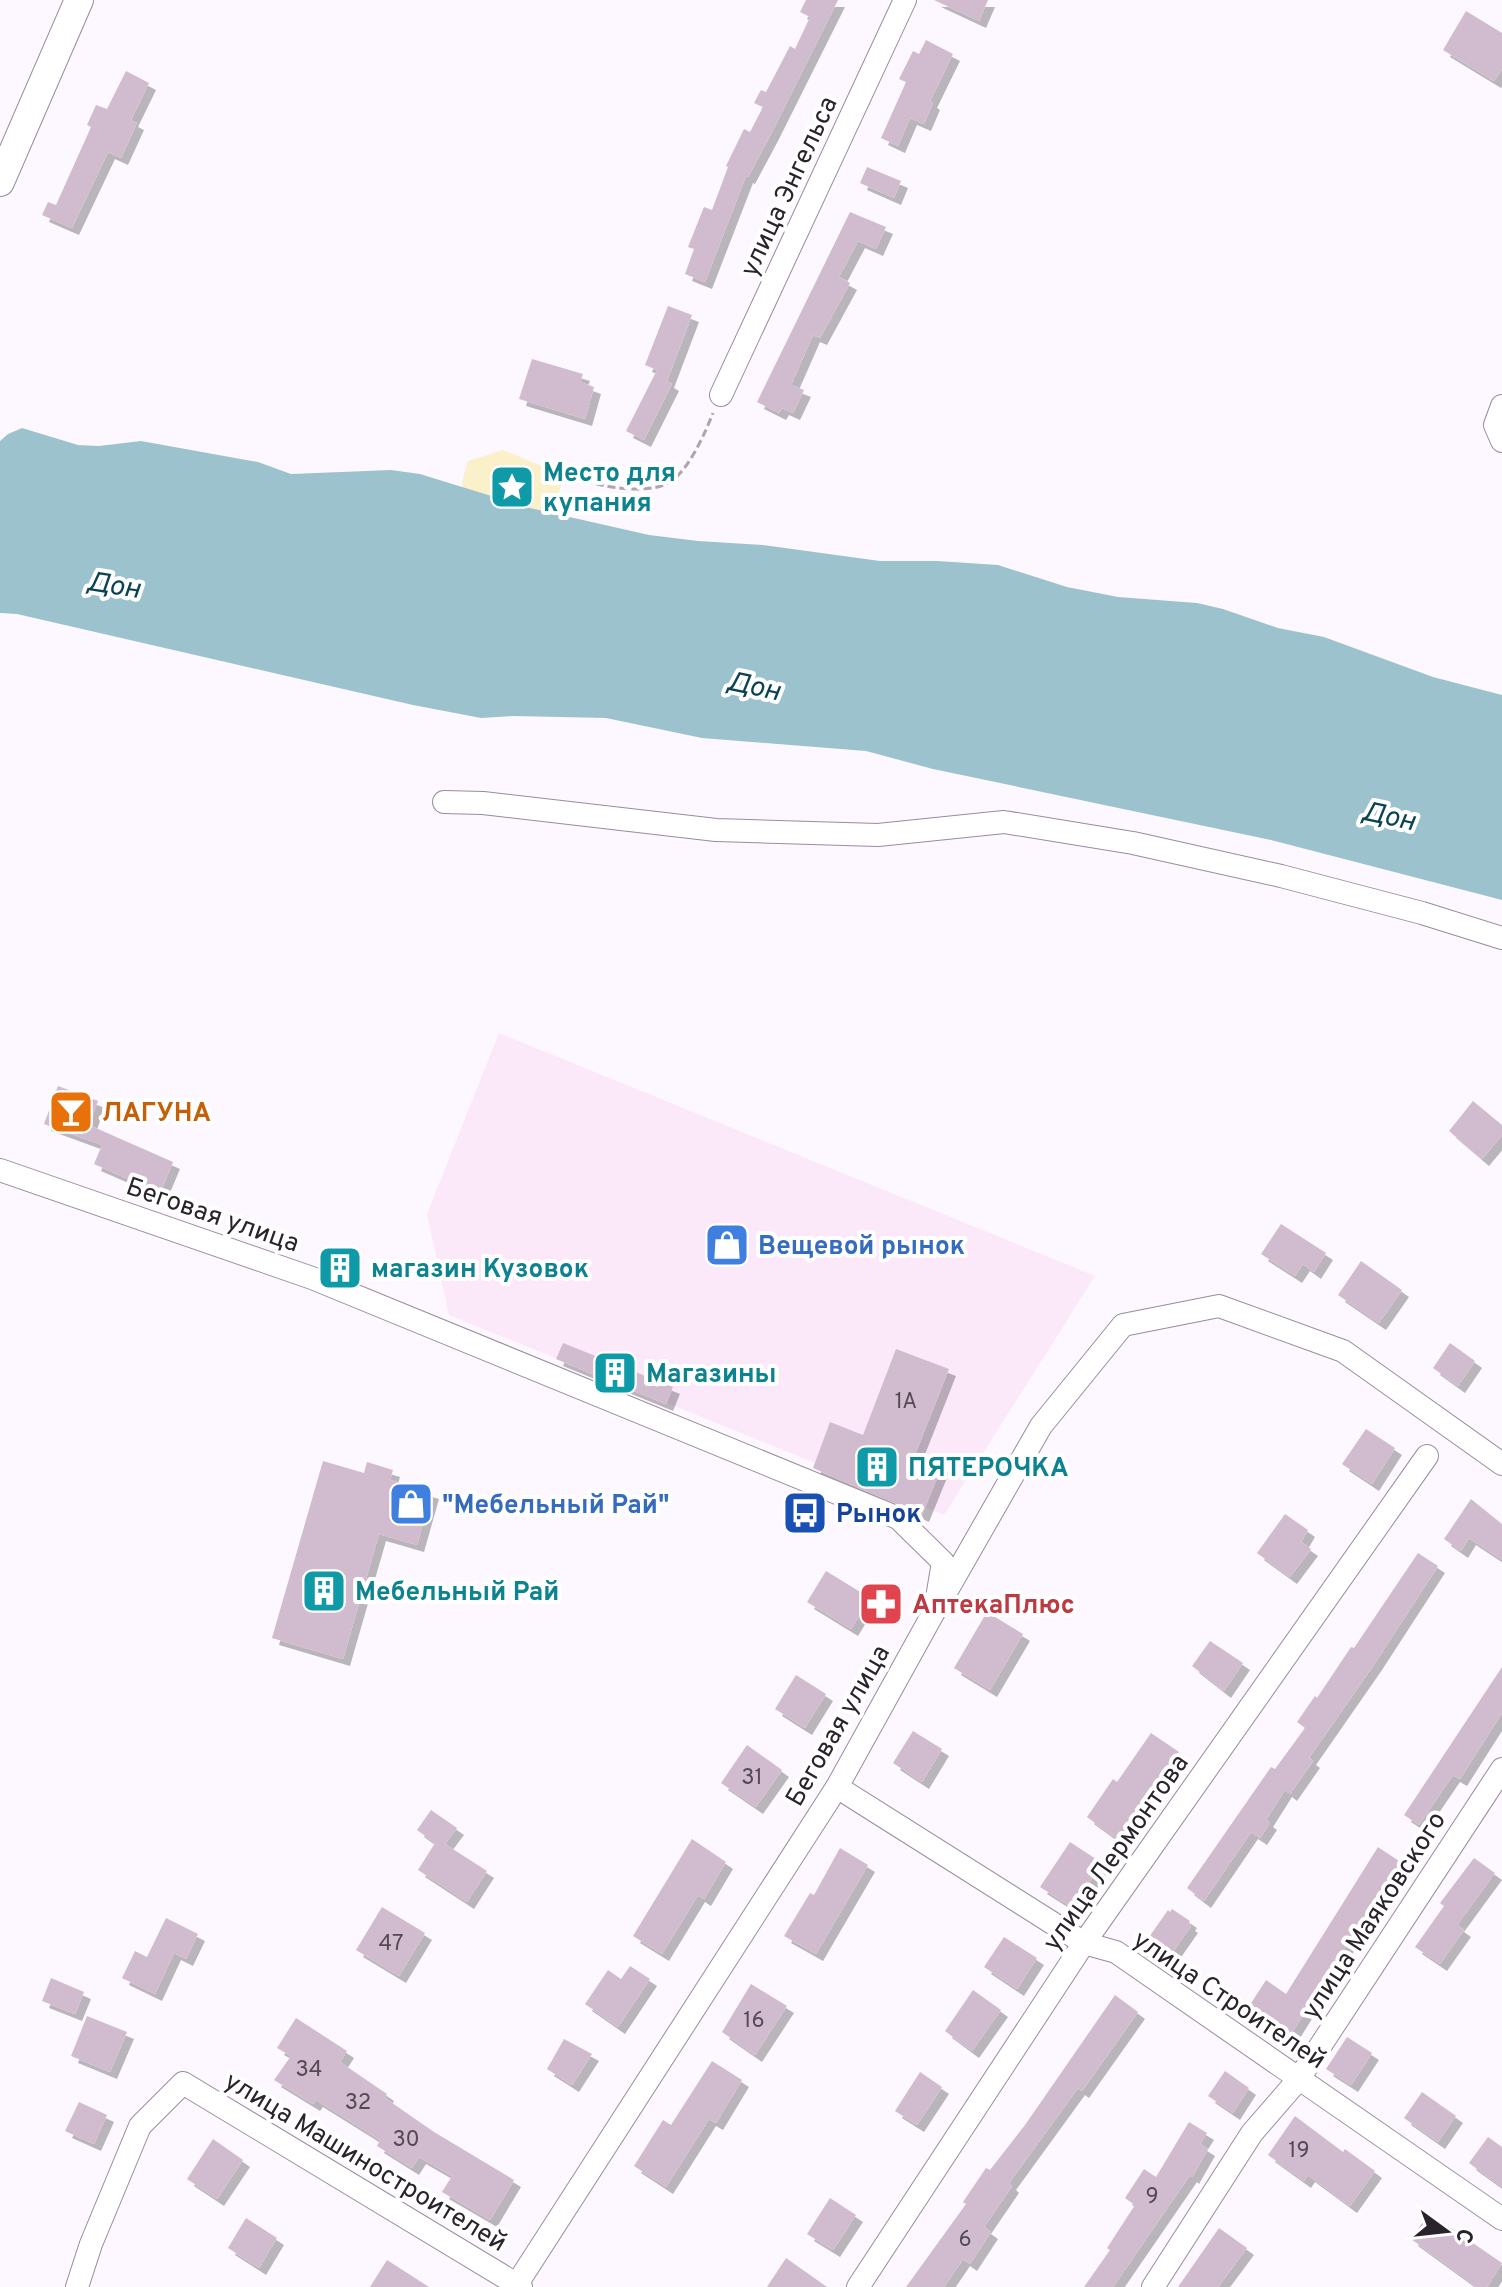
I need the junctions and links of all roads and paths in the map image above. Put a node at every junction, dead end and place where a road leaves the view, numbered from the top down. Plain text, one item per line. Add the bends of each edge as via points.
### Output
1 (79, 0) edge
2 (905, 0) edge
3 (0, 182) edge
4 (721, 395) joint
5 (1502, 406) edge
6 (1502, 441) edge
7 (549, 477) dead end
8 (444, 802) dead end
9 (1502, 938) edge
10 (0, 1170) edge
11 (1427, 1456) dead end
12 (1502, 1464) edge
13 (935, 1610) junction
14 (1502, 1769) edge
15 (837, 1787) junction
16 (1084, 1943) junction
17 (1298, 2080) junction
18 (1502, 2219) edge
19 (518, 2286) edge
20 (77, 2287) edge
21 (858, 2287) edge
22 (1153, 2287) edge

1 - 3 main road
2 - 4 street, улица Энгельса
4 - 7 path via 694,452 669,483 631,490 572,474
5 - 6 street via 1495,425
8 - 9 street via 716,830 878,835 1004,822 1133,843 1281,876
10 - 13 street, Беговая улица via 312,1278 898,1518 943,1562
11 - 16 street, улица Лермонтова
12 - 13 street via 1343,1351 1219,1306 1123,1325 1041,1426
13 - 15 street, Беговая улица
14 - 17 street, улица Маяковского
15 - 16 street, улица Строителей
15 - 19 street, Беговая улица
16 - 17 street, улица Строителей via 1116,1952
16 - 21 street, улица Лермонтова
17 - 18 street, улица Строителей
17 - 22 street, улица Маяковского via 1252,2133
19 - 20 street, улица Машиностроителей via 183,2083 140,2126

